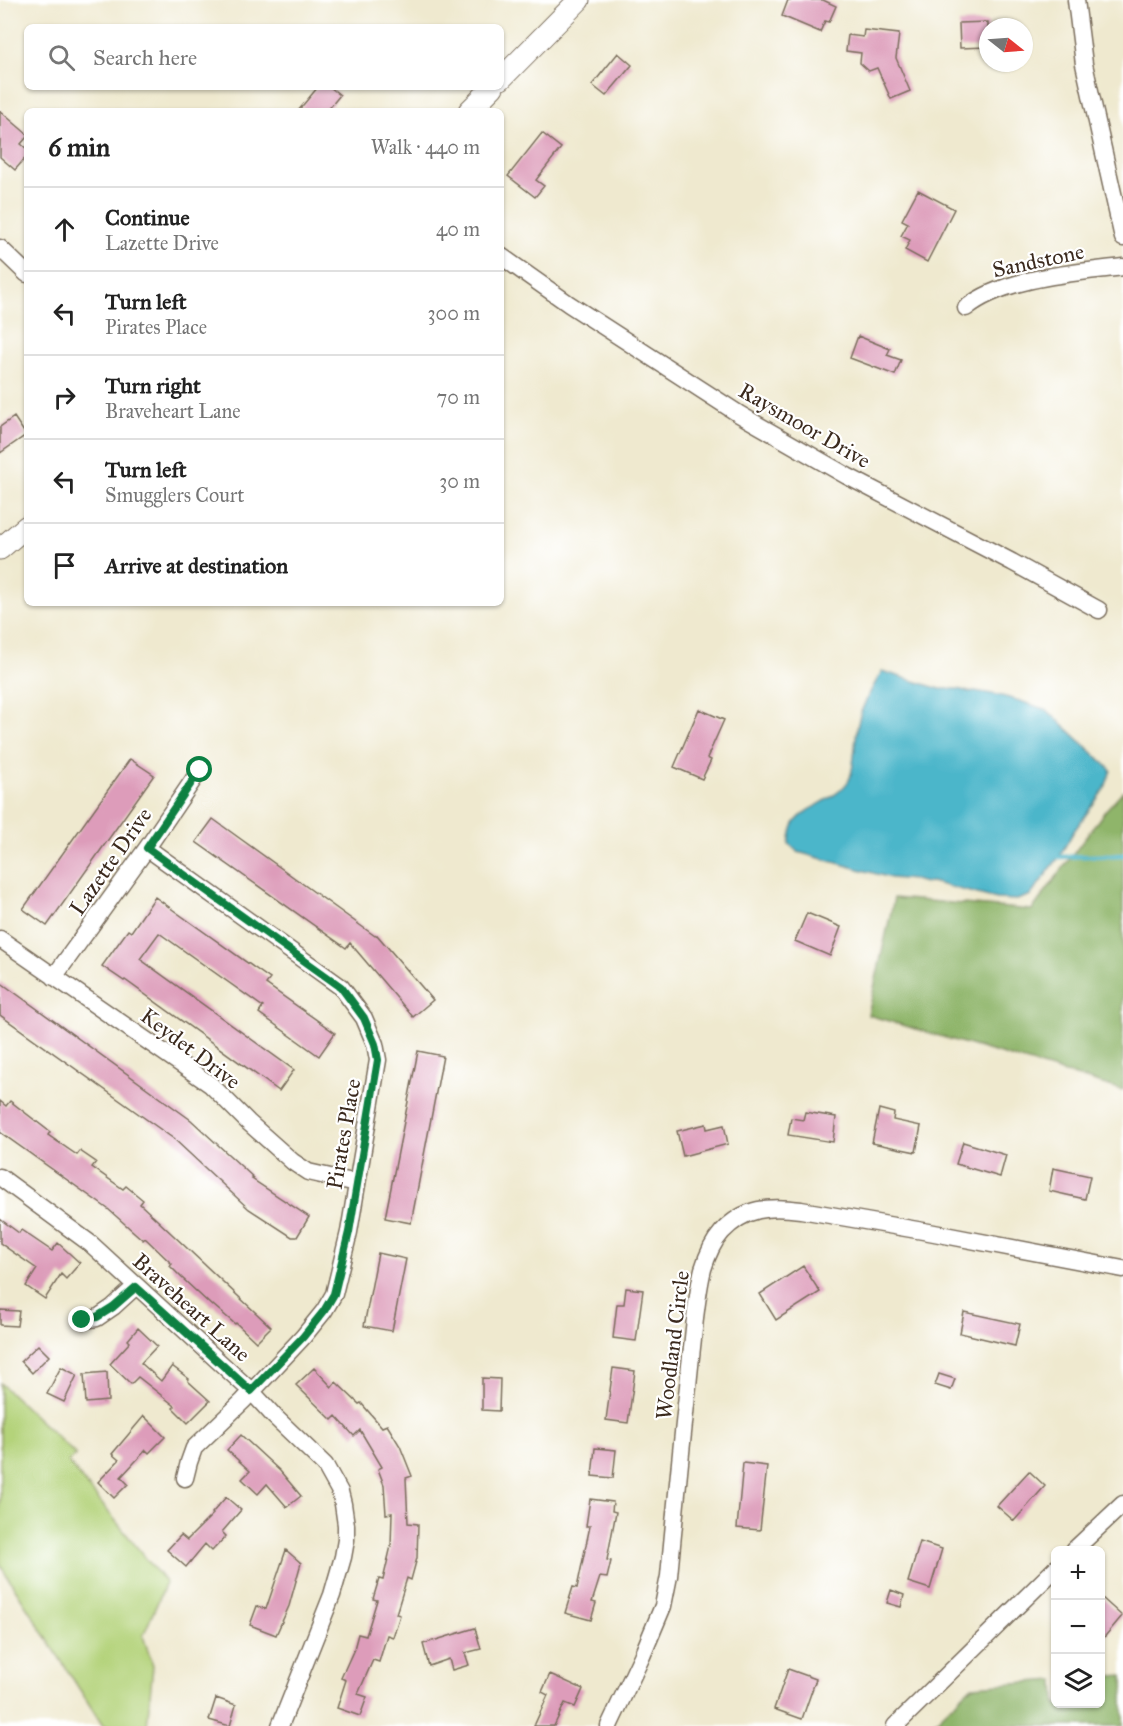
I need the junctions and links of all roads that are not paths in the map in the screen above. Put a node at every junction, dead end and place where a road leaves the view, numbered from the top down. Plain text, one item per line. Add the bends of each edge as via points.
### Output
1 (579, 0) edge
2 (1076, 0) edge
3 (504, 76) edge
4 (490, 90) edge
5 (472, 108) edge
6 (1123, 238) edge
7 (0, 248) edge
8 (504, 258) edge
9 (1123, 267) edge
10 (24, 271) edge
11 (966, 308) dead end
12 (24, 529) edge
13 (0, 549) edge
14 (1100, 610) dead end
15 (200, 770) dead end
16 (147, 848) junction
17 (0, 939) edge
18 (54, 977) junction
19 (0, 1176) edge
20 (357, 1183) junction
21 (1123, 1269) edge
22 (136, 1287) junction
23 (82, 1320) dead end
24 (251, 1391) junction
25 (185, 1478) dead end
26 (1123, 1504) edge
27 (1079, 1546) edge
28 (1051, 1573) edge
29 (280, 1726) edge
30 (609, 1726) edge
31 (895, 1726) edge

1 - 3 street
2 - 6 street via 1084,64
4 - 5 street
7 - 10 street
8 - 14 street, Raysmoor Drive via 747,419
9 - 11 street, Sandstone via 1047,277 1000,289
12 - 13 street
15 - 16 street, Lazette Drive
16 - 18 street, Lazette Drive
16 - 20 street, Pirates Place via 341,987 364,1018 378,1060
17 - 18 street, Keydet Drive
18 - 20 street, Keydet Drive via 211,1085 293,1162 308,1172
19 - 22 street, Braveheart Lane via 91,1244
20 - 24 street, Pirates Place via 334,1294 303,1337
21 - 30 street, Woodland Circle via 801,1210 761,1209 736,1220 711,1249 699,1290 663,1606
22 - 23 street via 97,1317
22 - 24 street, Braveheart Lane
24 - 25 street, Pirates Place via 194,1448
24 - 29 street, Braveheart Lane via 325,1465 339,1492 346,1525 343,1557 332,1595
26 - 27 street
28 - 31 street

